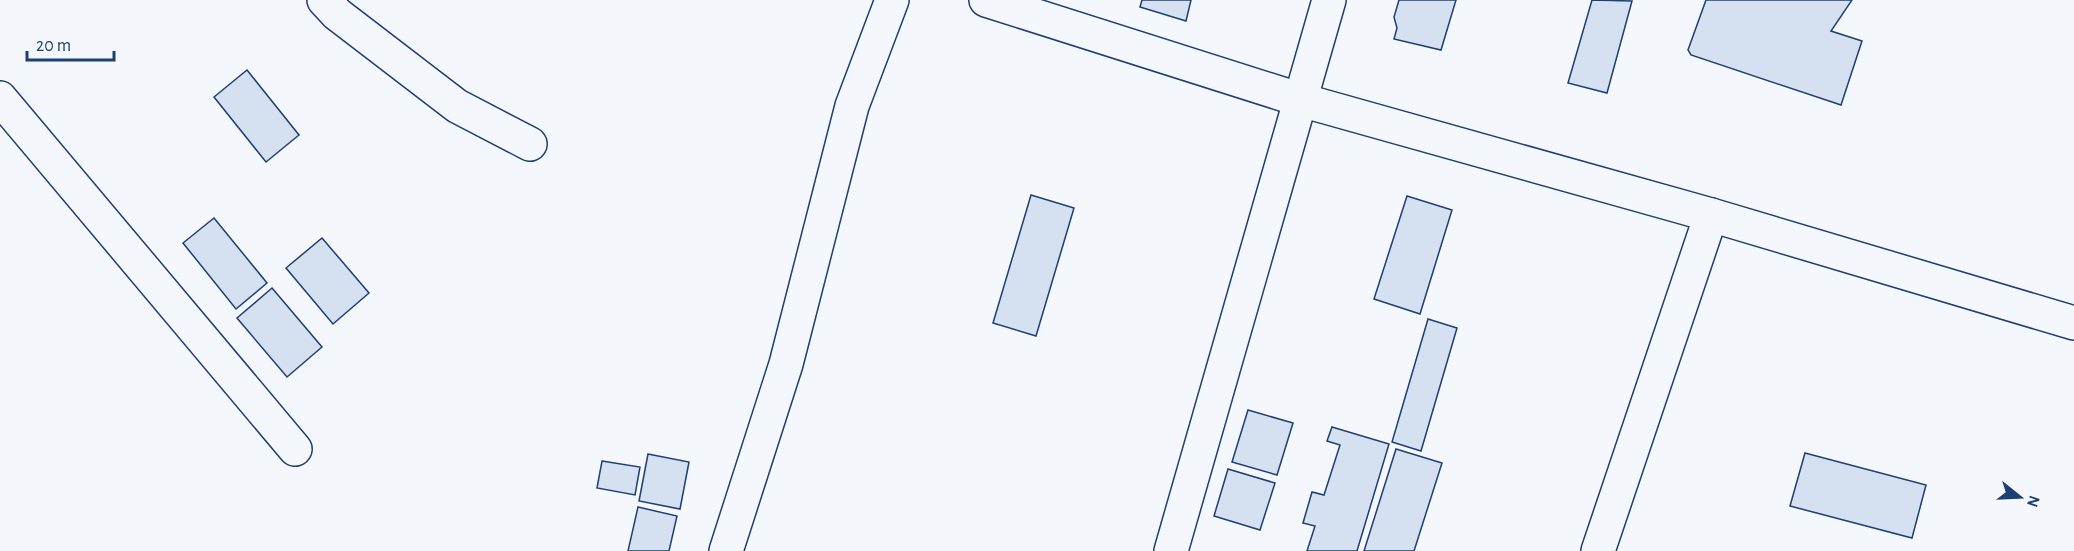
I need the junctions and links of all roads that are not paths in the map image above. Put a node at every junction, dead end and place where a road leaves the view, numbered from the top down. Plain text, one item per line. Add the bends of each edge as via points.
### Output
1 (324, 0) edge
2 (892, 0) edge
3 (986, 0) edge
4 (1329, 0) edge
5 (0, 98) edge
6 (1301, 100) junction
7 (530, 144) dead end
8 (1711, 215) junction
9 (2074, 323) edge
10 (295, 449) dead end
11 (726, 551) edge
12 (1171, 551) edge
13 (1598, 551) edge

1 - 7 street via 457,106
2 - 11 street via 852,106 786,364
3 - 6 street
4 - 6 street
5 - 10 street
6 - 8 street
6 - 12 street
8 - 9 street
8 - 13 street

